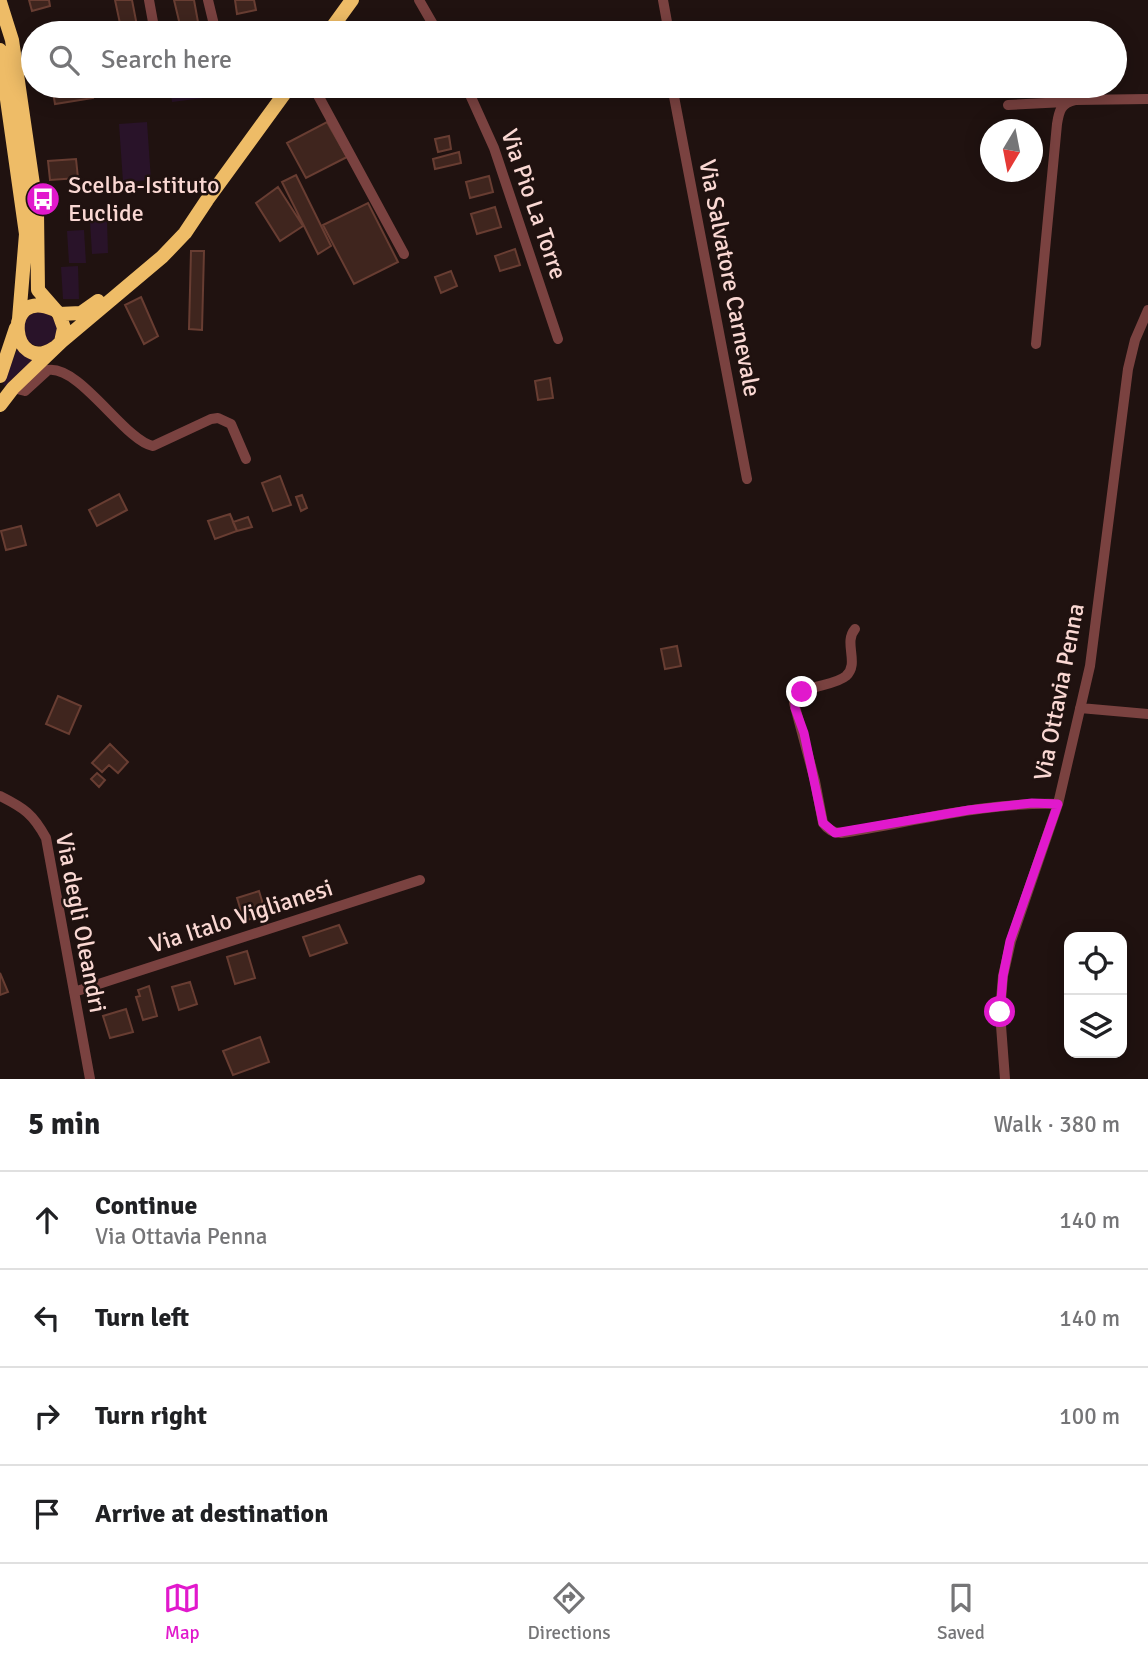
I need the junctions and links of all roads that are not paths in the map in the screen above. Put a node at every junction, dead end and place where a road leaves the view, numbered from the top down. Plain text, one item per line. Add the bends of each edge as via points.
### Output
1 (149, 0) edge
2 (208, 0) edge
3 (352, 0) edge
4 (419, 0) edge
5 (663, 0) edge
6 (0, 2) edge
7 (153, 21) edge
8 (213, 21) edge
9 (337, 21) edge
10 (431, 21) edge
11 (667, 21) edge
12 (0, 50) edge
13 (280, 98) edge
14 (320, 98) edge
15 (471, 98) edge
16 (674, 98) edge
17 (1148, 99) edge
18 (1065, 102) junction
19 (1009, 105) dead end
20 (206, 200) junction
21 (404, 254) dead end
22 (1148, 310) edge
23 (56, 312) junction
24 (18, 323) junction
25 (558, 338) dead end
26 (1036, 344) dead end
27 (58, 345) junction
28 (0, 376) edge
29 (13, 388) junction
30 (0, 405) edge
31 (246, 459) dead end
32 (747, 479) dead end
33 (855, 629) dead end
34 (1080, 708) junction
35 (1148, 714) edge
36 (0, 796) edge
37 (1058, 804) junction
38 (420, 880) dead end
39 (74, 992) junction
40 (90, 1079) edge
41 (1005, 1079) edge

1 - 7 street
2 - 8 street
3 - 9 main road
4 - 10 street
5 - 11 street
6 - 23 main road via 12,40 37,212 38,290
12 - 24 main road via 26,234
13 - 20 main road
14 - 21 street
15 - 25 street, Via Pio La Torre via 494,148
16 - 32 street, Via Salvatore Carnevale
17 - 18 street
18 - 19 street
18 - 26 street via 1057,124
20 - 23 main road via 90,308 82,313
20 - 27 main road via 185,233 162,257
22 - 34 street, Via Ottavia Penna via 1128,369 1095,632
23 - 24 main road via 38,306 23,313
23 - 27 main road via 64,328
24 - 27 main road via 19,341 29,350 43,353
24 - 28 main road
27 - 29 main road
29 - 30 main road
29 - 31 street via 25,391 48,370 59,370 153,446 218,418 231,424
33 - 37 street via 850,638 852,666 847,674 802,692 794,703 823,823 830,830 841,833 969,810
34 - 35 street
34 - 37 street, Via Ottavia Penna
36 - 39 street, Via degli Oleandri via 26,809 46,838
37 - 41 street, Via Ottavia Penna via 1010,941 1003,976 1000,1012
38 - 39 street, Via Italo Viglianesi
39 - 40 street, Via degli Oleandri

